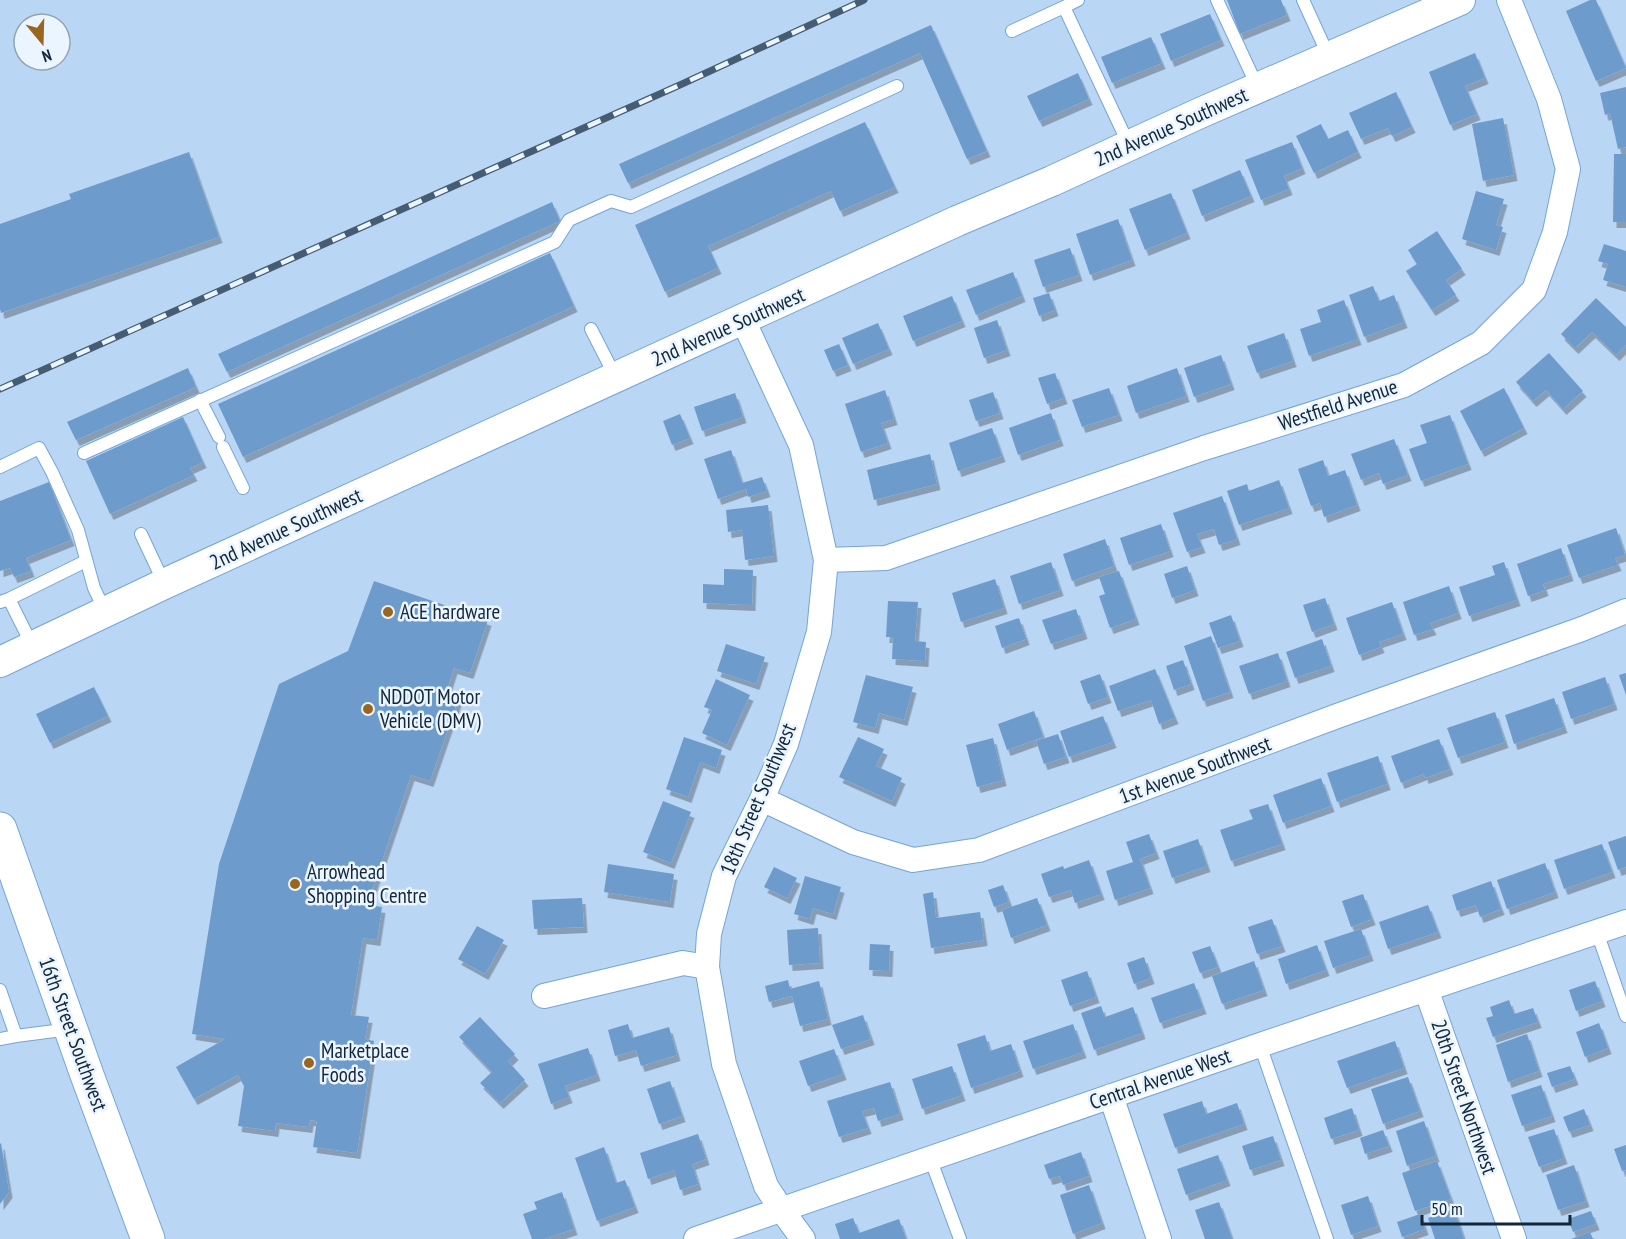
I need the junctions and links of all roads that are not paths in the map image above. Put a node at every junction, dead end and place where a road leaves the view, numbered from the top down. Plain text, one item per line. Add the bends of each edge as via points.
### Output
1 (1078, 0) edge
2 (1218, 0) edge
3 (1303, 0) edge
4 (1460, 0) edge
5 (1509, 0) edge
6 (1064, 7) junction
7 (1012, 31) dead end
8 (1329, 57) junction
9 (897, 86) dead end
10 (1258, 88) junction
11 (1129, 146) junction
12 (743, 320) junction
13 (591, 329) dead end
14 (615, 378) junction
15 (200, 400) junction
16 (84, 453) dead end
17 (0, 467) edge
18 (243, 488) dead end
19 (141, 534) dead end
20 (826, 560) junction
21 (86, 561) junction
22 (164, 584) junction
23 (4, 600) edge
24 (1626, 611) edge
25 (106, 613) junction
26 (33, 646) junction
27 (0, 662) edge
28 (762, 800) junction
29 (0, 829) edge
30 (1626, 922) edge
31 (1597, 932) junction
32 (707, 967) junction
33 (1426, 989) junction
34 (0, 990) edge
35 (544, 996) dead end
36 (1626, 1016) edge
37 (71, 1028) junction
38 (16, 1036) junction
39 (0, 1039) edge
40 (1260, 1045) junction
41 (1111, 1096) junction
42 (930, 1158) junction
43 (781, 1209) junction
44 (148, 1239) edge
45 (696, 1239) edge
46 (803, 1239) edge
47 (960, 1239) edge
48 (1160, 1239) edge
49 (1327, 1239) edge
50 (1514, 1239) edge

1 - 6 lane
2 - 10 lane
3 - 8 lane
4 - 8 street, 2nd Avenue Southwest
5 - 20 street, Westfield Avenue via 1549,99 1568,170 1555,232 1534,290 1481,343 1404,385 1204,448 886,558
6 - 7 lane
6 - 11 lane
8 - 10 street, 2nd Avenue Southwest
9 - 15 lane via 631,207 611,201 569,220 555,242
10 - 11 street, 2nd Avenue Southwest
11 - 12 street, 2nd Avenue Southwest
12 - 14 street, 2nd Avenue Southwest
12 - 20 street, 18th Street Southwest via 801,445
13 - 14 lane
14 - 22 street, 2nd Avenue Southwest
15 - 16 lane
15 - 18 lane
17 - 21 lane via 39,448 78,530
19 - 22 lane
20 - 28 street, 18th Street Southwest via 819,632 786,744
21 - 23 lane
21 - 25 lane
22 - 25 street, 2nd Avenue Southwest
23 - 26 lane
24 - 28 street, 1st Avenue Southwest via 979,850 913,860 853,842
25 - 26 street, 2nd Avenue Southwest
26 - 27 street, 2nd Avenue Southwest
28 - 32 street, 18th Street Southwest via 724,876 709,934
29 - 37 main road, 16th Street Southwest via 14,883
30 - 31 street, Central Avenue West
31 - 33 street, Central Avenue West
31 - 36 lane
32 - 35 street via 683,963
32 - 43 street, 18th Street Southwest via 724,1064 766,1186
33 - 40 street, Central Avenue West
33 - 50 street, 20th Street Northwest
34 - 38 lane
37 - 38 lane
37 - 44 main road, 16th Street Southwest
38 - 39 lane
40 - 41 street, Central Avenue West
40 - 49 lane
41 - 42 street, Central Avenue West
41 - 48 street
42 - 43 street, Central Avenue West
42 - 47 lane
43 - 45 street, Central Avenue West
43 - 46 street, 18th Street Southwest

